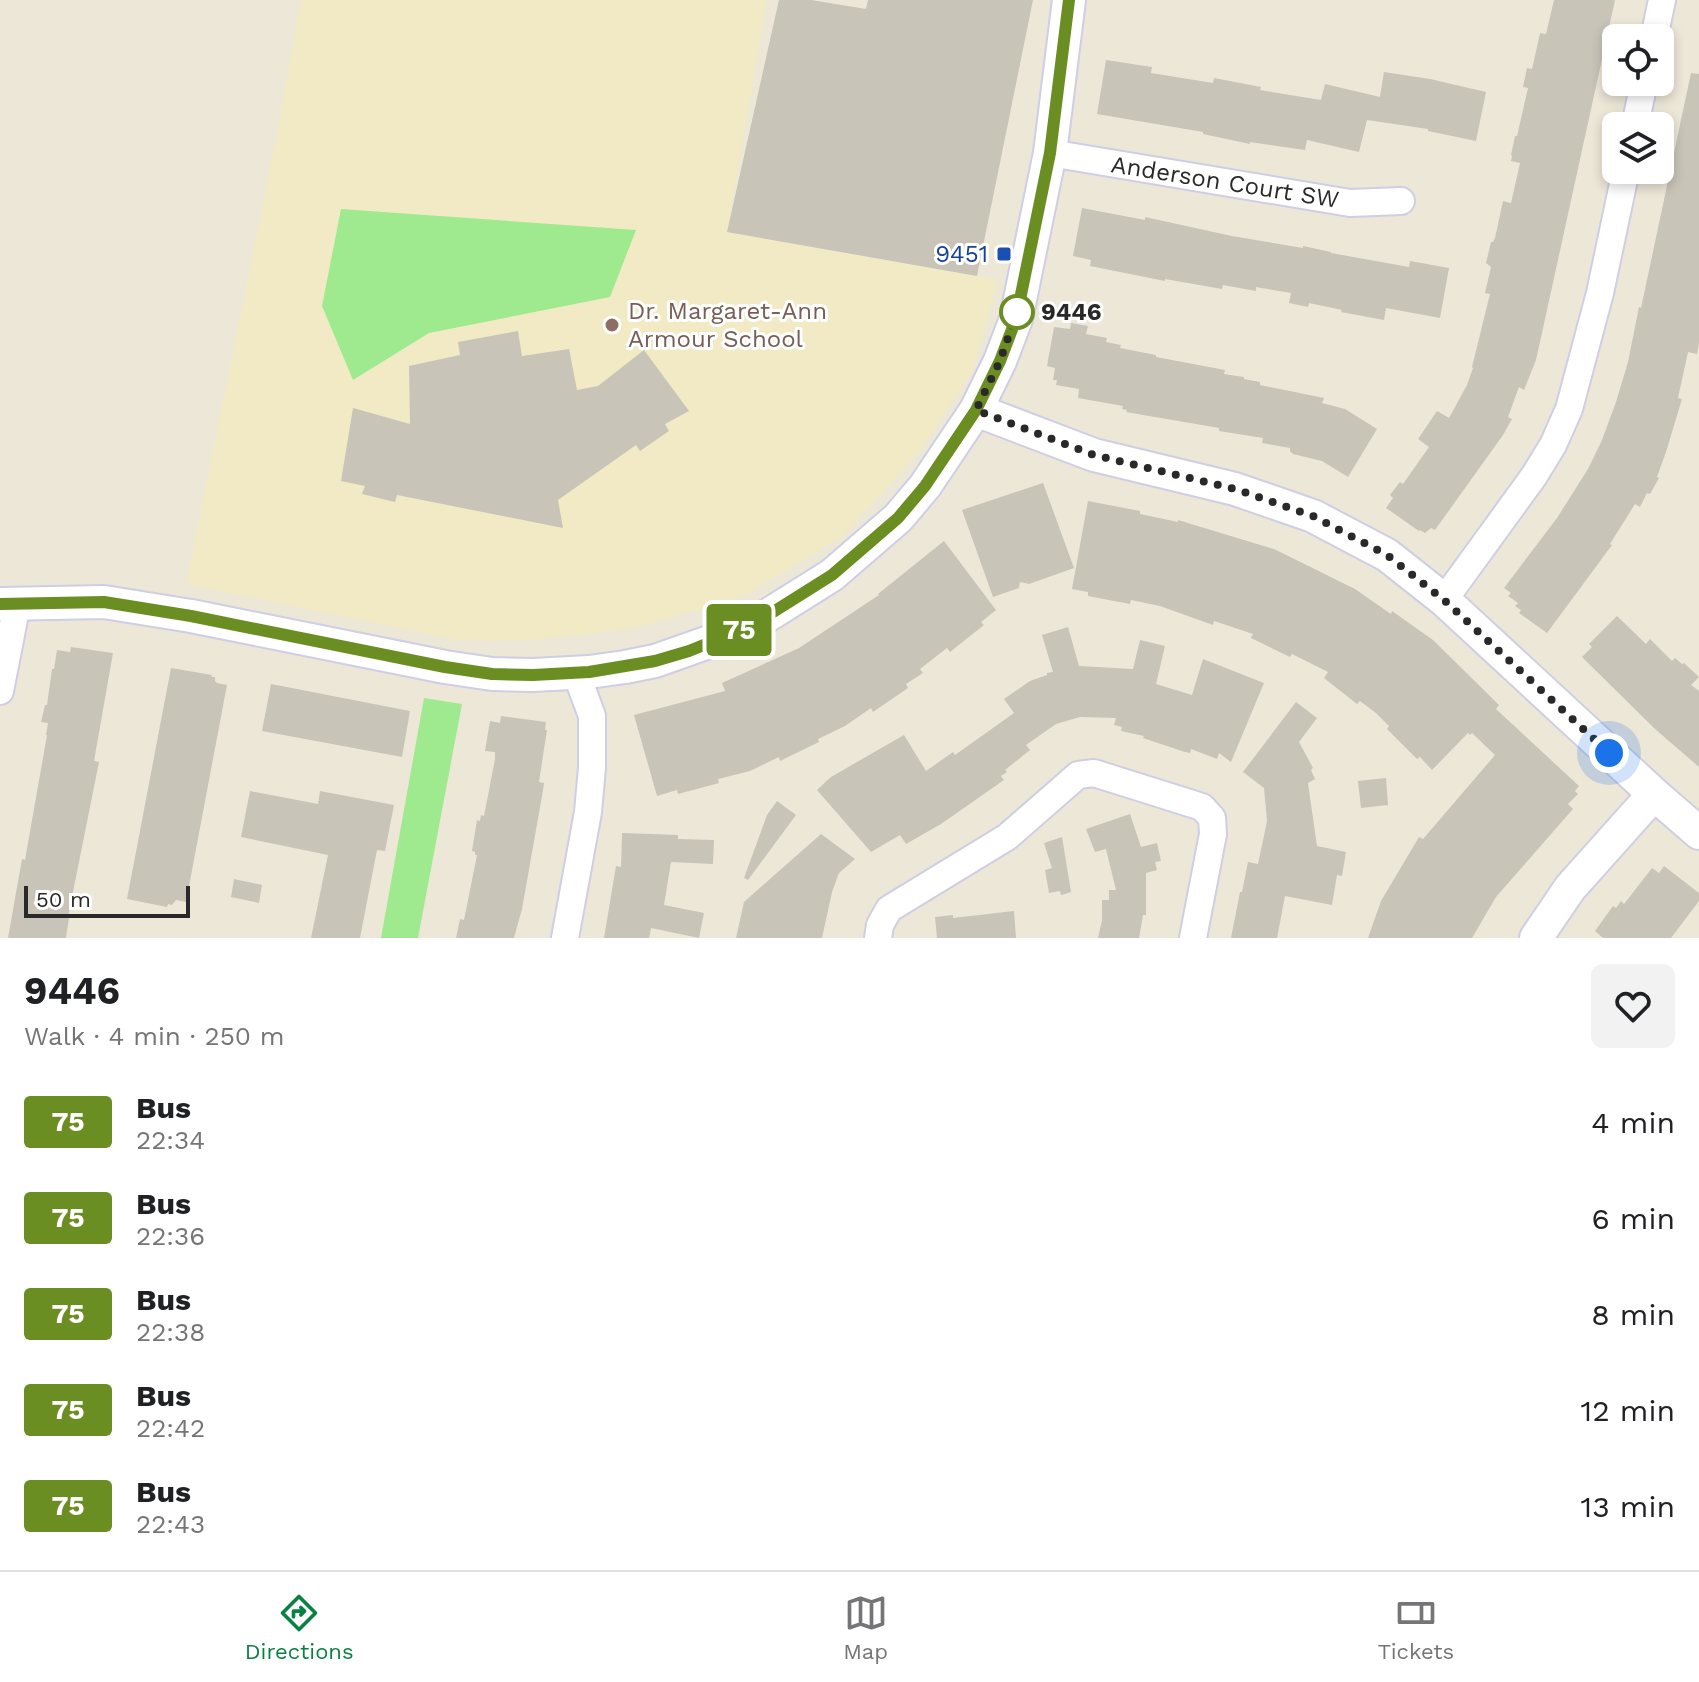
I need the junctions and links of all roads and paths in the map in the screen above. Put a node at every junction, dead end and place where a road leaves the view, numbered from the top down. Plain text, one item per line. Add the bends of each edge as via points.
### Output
1 (1069, 0) edge
2 (1662, 0) edge
3 (1657, 24) edge
4 (1050, 153) junction
5 (1623, 184) edge
6 (1401, 201) dead end
7 (976, 410) junction
8 (1444, 600) junction
9 (8, 604) edge
10 (576, 673) junction
11 (0, 691) edge
12 (1654, 794) junction
13 (1699, 833) edge
14 (565, 938) edge
15 (878, 938) edge
16 (1193, 938) edge
17 (1536, 938) edge

1 - 4 street
2 - 3 street
4 - 6 street, Anderson Court SW via 1350,203
4 - 7 street via 1016,319
5 - 8 street via 1569,409 1534,476
7 - 8 street via 1094,455 1235,489 1313,516 1387,555
7 - 10 street via 898,518 832,575 762,619 689,651
8 - 12 street
9 - 10 street via 104,602 445,667 492,674
9 - 11 street
10 - 14 street via 592,716 592,768
12 - 13 street
12 - 17 street via 1570,888
15 - 16 street via 889,909 1007,837 1078,775 1094,773 1202,807 1212,818

